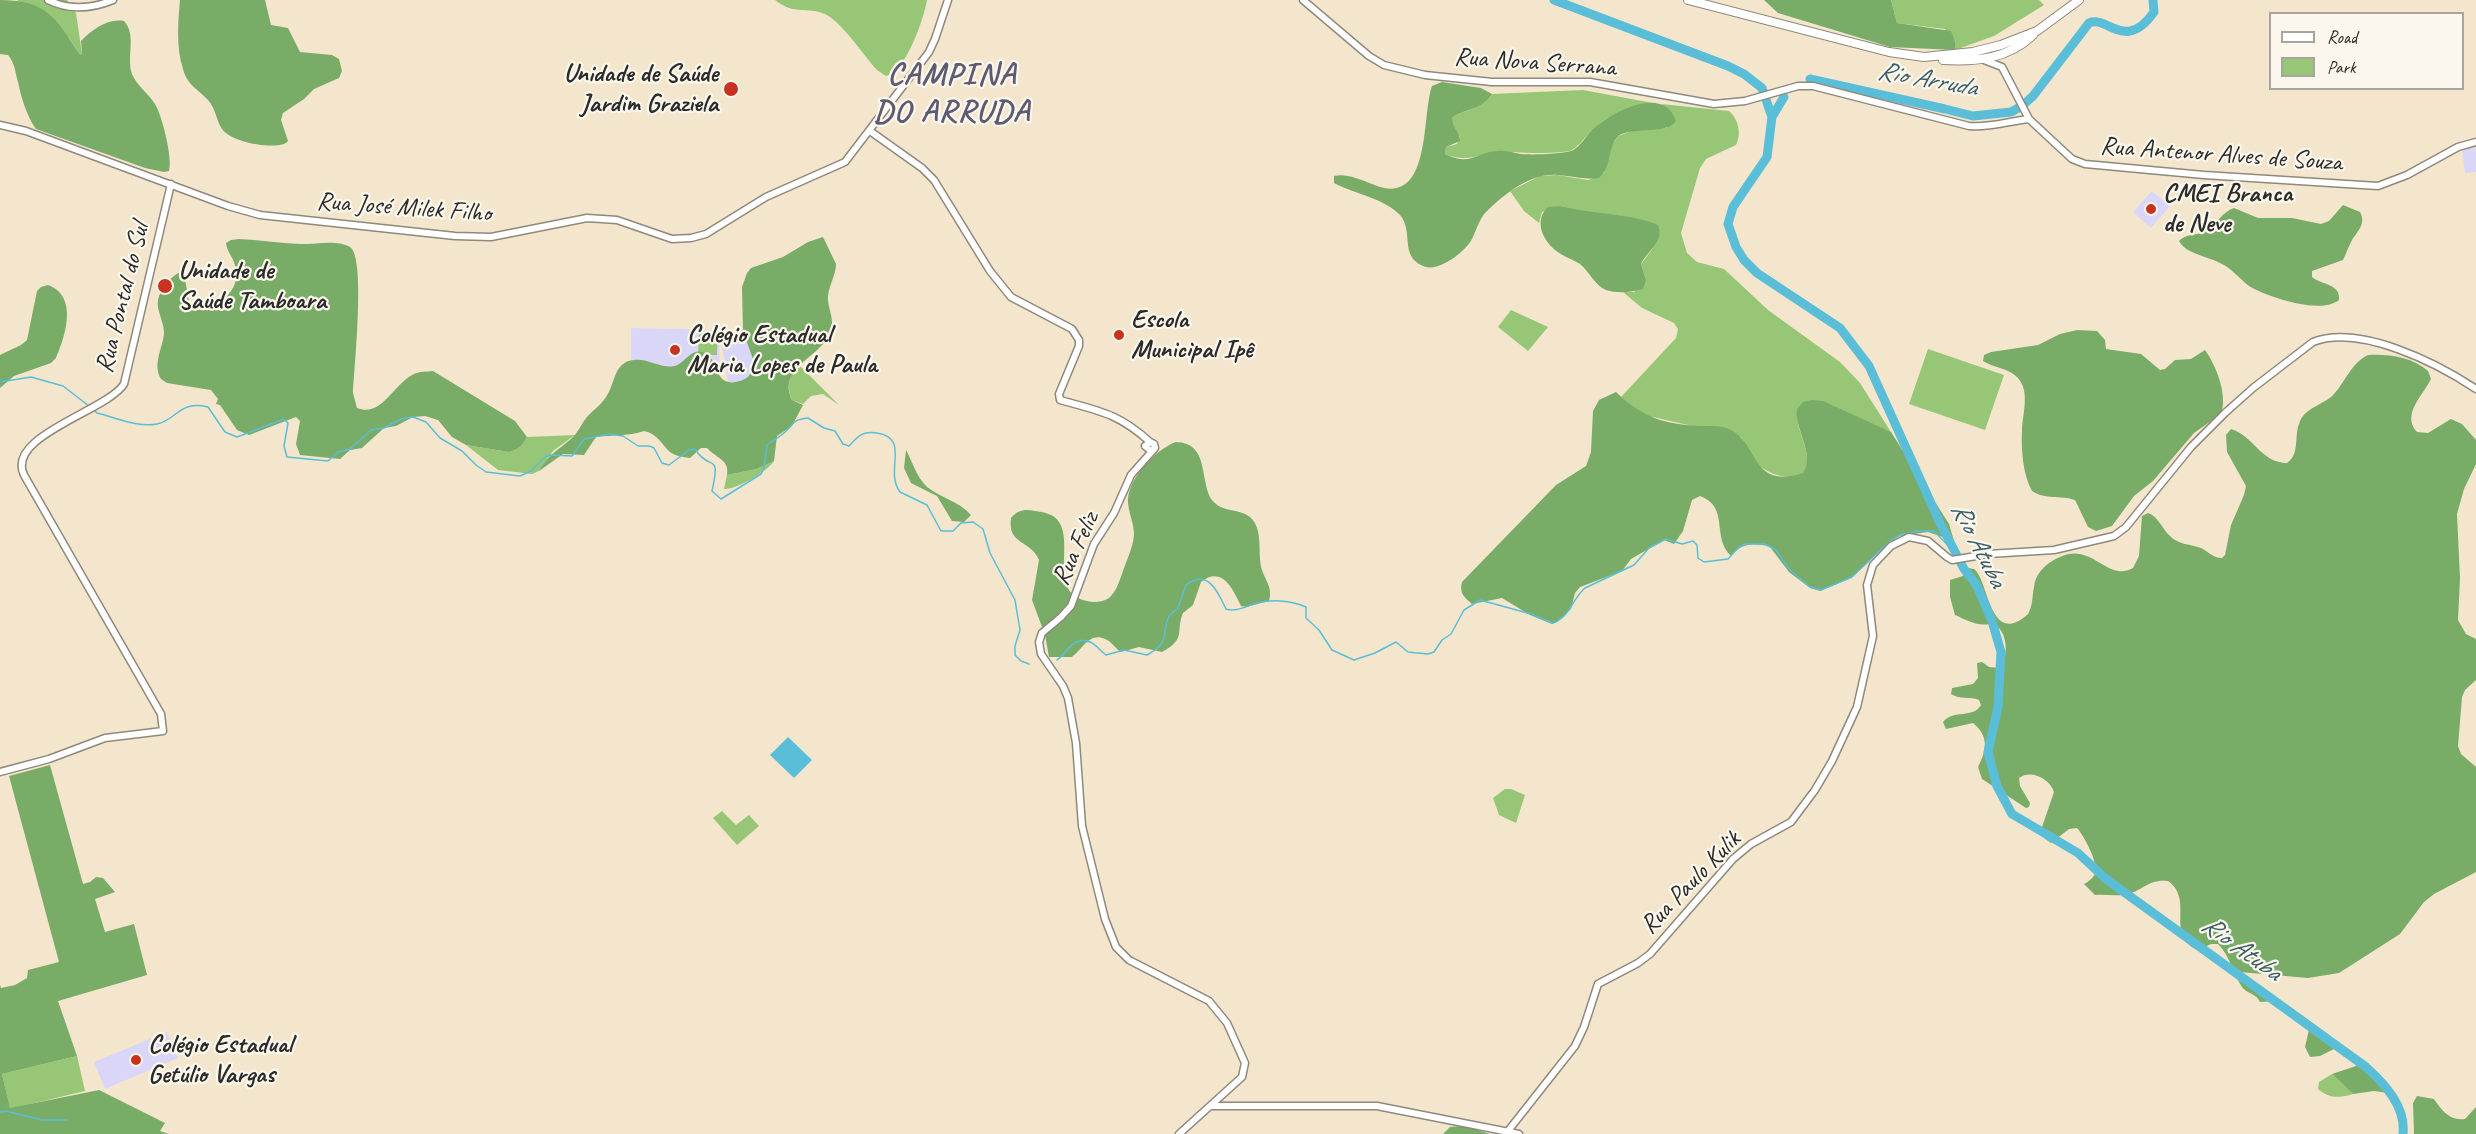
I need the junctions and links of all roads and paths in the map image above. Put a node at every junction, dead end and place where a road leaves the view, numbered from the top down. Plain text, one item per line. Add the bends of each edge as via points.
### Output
1 (48, 0) edge
2 (113, 0) edge
3 (948, 0) edge
4 (1303, 0) edge
5 (1688, 0) edge
6 (2079, 0) edge
7 (2037, 31) junction
8 (2004, 54) junction
9 (1924, 57) junction
10 (1984, 60) junction
11 (2002, 67) junction
12 (2029, 119) junction
13 (0, 125) edge
14 (870, 131) junction
15 (2476, 142) edge
16 (171, 184) junction
17 (2476, 389) edge
18 (0, 772) edge
19 (1210, 1106) junction
20 (1508, 1131) junction
21 (1179, 1134) edge
22 (1519, 1134) edge

1 - 2 street via 82,8
3 - 14 street, Rua José Milek Filho via 929,52
4 - 12 street, Rua Nova Serrana via 1369,56 1384,65 1425,75 1492,82 1590,82 1714,104 1750,100 1785,88 1813,86 1969,126 1985,128
5 - 9 highway via 1889,52
6 - 7 highway
7 - 8 highway
7 - 9 highway via 1973,52
8 - 10 highway
8 - 11 street
9 - 10 highway
10 - 11 street
11 - 12 street, Rua Antenor Alves de Souza
12 - 15 street, Rua Antenor Alves de Souza via 2072,159 2085,164 2355,185 2390,183 2458,147
13 - 16 street, Rua José Milek Filho
14 - 16 street, Rua José Milek Filho via 845,162 766,197 692,238 672,239 600,217 491,237 455,236 260,215
14 - 19 street, Rua Feliz via 934,180 990,271 1011,297 1072,329 1079,346 1060,400 1122,419 1137,430 1148,447 1094,544 1071,606 1042,633 1039,642 1041,654 1068,698 1076,743 1082,826 1105,919 1116,947 1129,960 1209,1001 1227,1023 1245,1063 1242,1077
16 - 18 street, Rua Pontal do Sul via 126,378 119,390 36,441 22,458 22,471 161,714 163,731 105,738
17 - 20 street, Rua Paulo Kulik via 2423,359 2364,339 2328,336 2307,346 2236,402 2114,536 2054,550 1956,559 1947,557 1928,541 1909,537 1891,546 1873,566 1867,585 1873,636 1857,707 1812,796 1791,822 1733,859 1650,954 1598,984 1575,1046
19 - 20 street via 1371,1105
19 - 21 street
20 - 22 street

